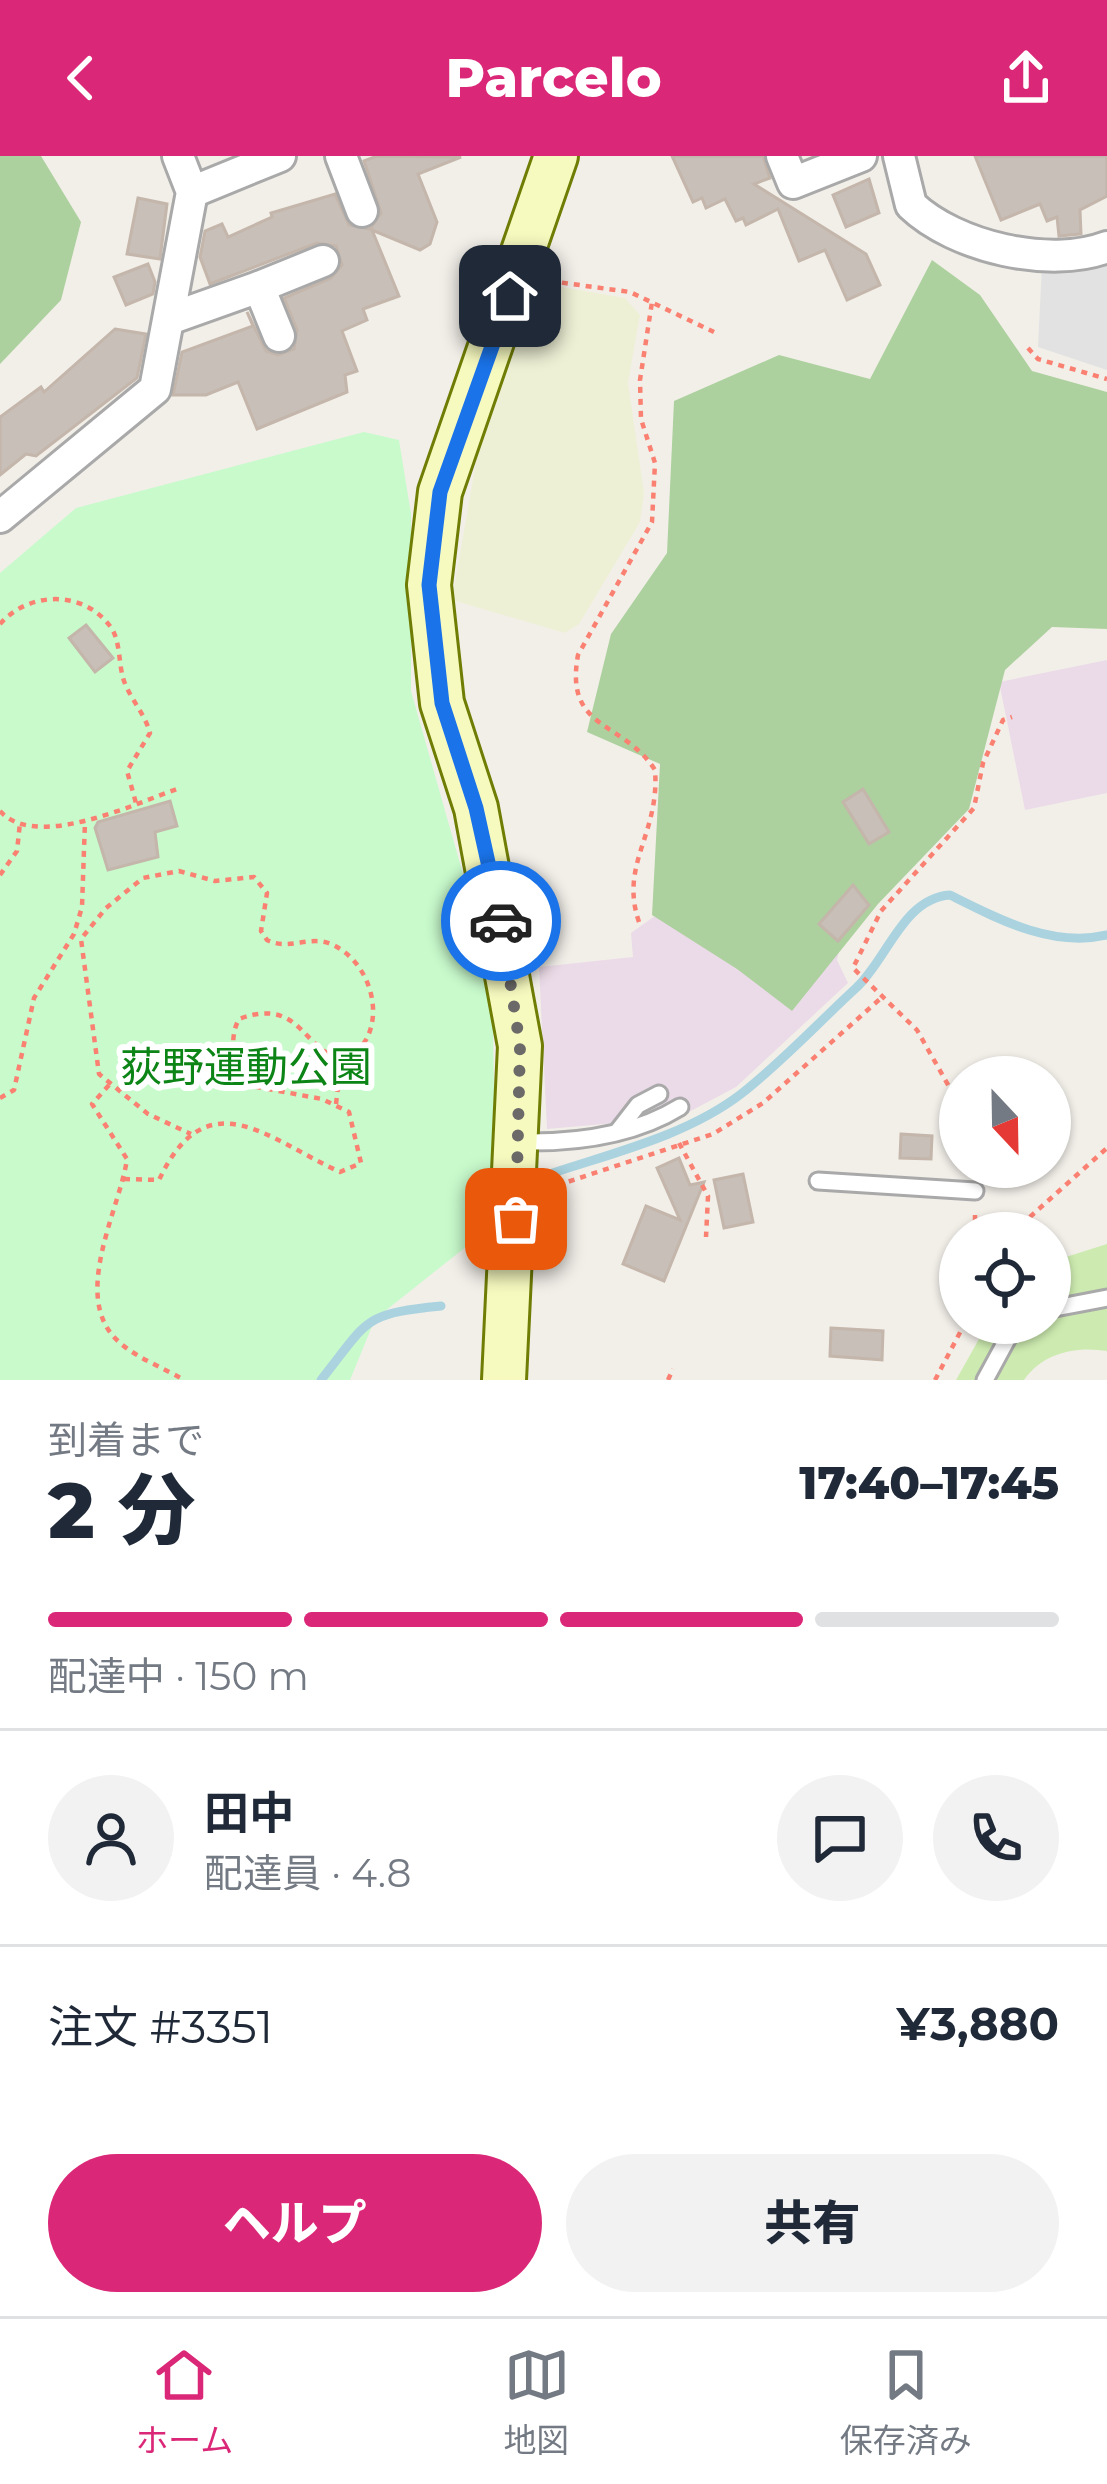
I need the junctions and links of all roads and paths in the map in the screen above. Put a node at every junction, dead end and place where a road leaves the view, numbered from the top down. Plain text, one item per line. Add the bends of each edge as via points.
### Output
1 (178, 156) edge
2 (280, 156) edge
3 (340, 156) edge
4 (556, 156) edge
5 (782, 156) edge
6 (861, 156) edge
7 (899, 156) edge
8 (192, 192) junction
9 (362, 212) dead end
10 (1107, 247) edge
11 (323, 261) dead end
12 (516, 276) junction
13 (259, 286) junction
14 (652, 302) junction
15 (169, 319) junction
16 (714, 332) dead end
17 (279, 336) dead end
18 (1028, 348) dead end
19 (1107, 379) edge
20 (0, 517) edge
21 (0, 624) edge
22 (1012, 717) dead end
23 (177, 789) dead end
24 (136, 803) junction
25 (0, 811) edge
26 (85, 821) junction
27 (20, 823) junction
28 (0, 875) edge
29 (639, 922) dead end
30 (67, 945) junction
31 (80, 946) junction
32 (880, 999) junction
33 (341, 1059) junction
34 (939, 1069) edge
35 (111, 1084) junction
36 (659, 1094) dead end
37 (0, 1098) edge
38 (336, 1104) junction
39 (680, 1107) dead end
40 (617, 1132) junction
41 (191, 1134) junction
42 (675, 1135) dead end
43 (519, 1142) junction
44 (680, 1145) junction
45 (1107, 1148) edge
46 (124, 1179) junction
47 (818, 1181) dead end
48 (517, 1191) junction
49 (975, 1191) dead end
50 (1035, 1212) edge
51 (706, 1238) dead end
52 (1107, 1298) edge
53 (1071, 1305) edge
54 (954, 1344) edge
55 (1005, 1344) edge
56 (673, 1370) dead end
57 (184, 1380) edge
58 (504, 1380) edge
59 (668, 1380) edge
60 (935, 1380) edge
61 (985, 1380) edge

1 - 8 street
2 - 8 street
3 - 9 street
4 - 12 street
5 - 6 street via 793,183
7 - 10 street via 911,205 972,242 1087,255
8 - 15 street
11 - 13 street
12 - 14 path
12 - 43 street via 440,492 429,585 442,703 502,923 520,1046
13 - 15 street
13 - 17 street
14 - 16 path
14 - 29 path via 640,380 641,419 656,463 652,522 578,655 574,679 586,713 655,770 652,828 633,868
15 - 20 street via 155,388
18 - 19 path via 1037,359
21 - 24 path via 46,598 84,607 110,626 124,681 150,733 127,771
22 - 32 path via 1003,720 983,763 974,808 863,939 853,968
23 - 24 path
24 - 26 path
25 - 27 path
26 - 27 path
26 - 30 path via 82,907
27 - 28 path via 17,851
30 - 31 path
30 - 37 path via 34,998 14,1090
31 - 33 path via 106,908 143,878 179,871 206,880 254,877 265,886 267,940 332,944 371,989 367,1039
31 - 35 path via 95,1064
32 - 34 path via 917,1030
32 - 44 path via 763,1103
33 - 38 path
33 - 38 path via 277,1014 239,1019 233,1029 235,1057 252,1086
35 - 41 path
35 - 46 path via 92,1104 124,1147
36 - 40 lane
38 - 41 path via 350,1112 358,1136 361,1163 349,1172 250,1126 221,1122
39 - 40 lane
40 - 43 lane
41 - 46 path via 159,1180
42 - 44 path
43 - 48 street
44 - 48 path via 540,1191
44 - 51 path via 708,1196
45 - 50 path
46 - 57 path via 99,1256 103,1312 121,1344
47 - 49 lane
48 - 58 street
52 - 53 lane
54 - 60 path
55 - 61 lane
56 - 59 path

